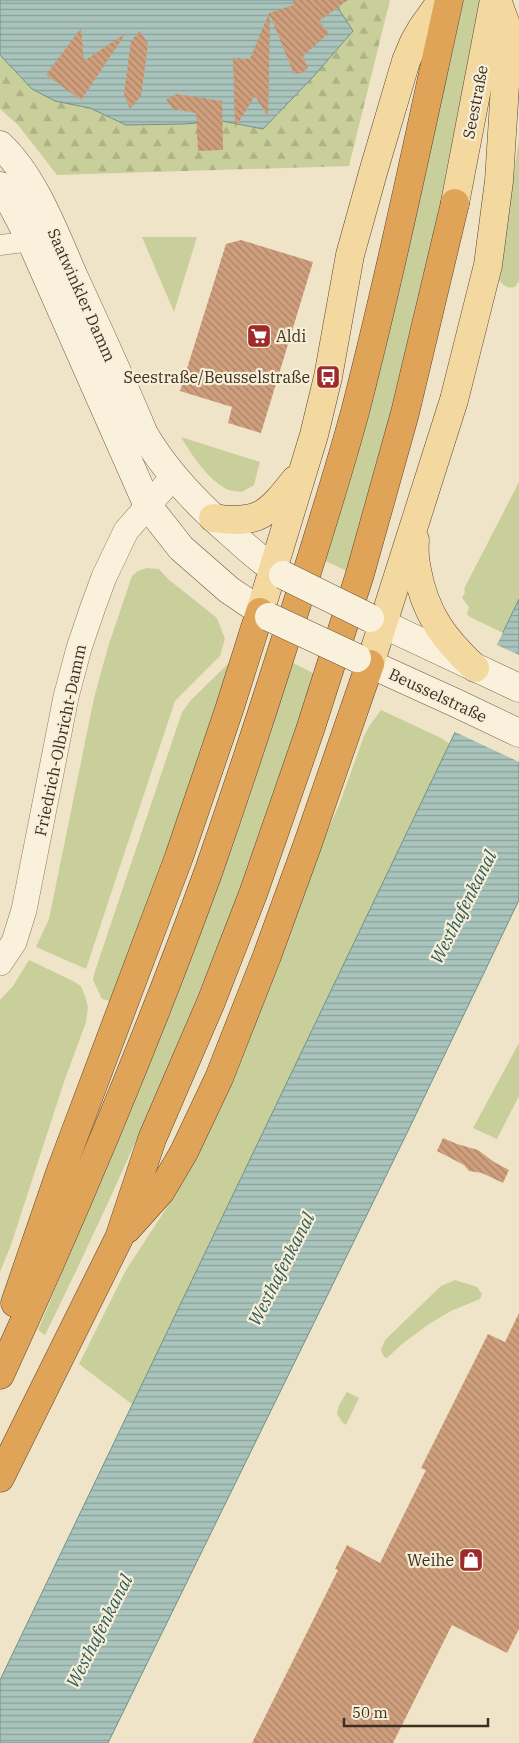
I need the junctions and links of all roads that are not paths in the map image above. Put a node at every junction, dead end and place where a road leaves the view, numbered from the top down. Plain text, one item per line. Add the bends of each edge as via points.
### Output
1 (442, 0) edge
2 (449, 0) edge
3 (496, 0) edge
4 (0, 145) edge
5 (0, 186) edge
6 (455, 204) joint
7 (42, 236) junction
8 (0, 245) edge
9 (304, 469) junction
10 (173, 478) junction
11 (148, 506) junction
12 (417, 516) junction
13 (213, 518) junction
14 (278, 572) junction
15 (265, 614) junction
16 (376, 622) junction
17 (364, 661) junction
18 (475, 668) junction
19 (519, 688) edge
20 (519, 734) edge
21 (0, 963) edge
22 (119, 1238) junction
23 (2, 1370) edge
24 (0, 1478) edge

1 - 9 main road via 422,28 406,61 374,169 350,255 328,377
2 - 23 highway via 398,235 354,412 313,554 258,724 209,868 158,1002 86,1182
3 - 6 main road, Seestraße
3 - 12 main road via 508,38 499,181 488,265 463,368
4 - 7 main road, Saatwinkler Damm via 22,171
5 - 7 main road, Saatwinkler Damm
6 - 22 highway via 387,480 323,689 253,894 152,1139
7 - 8 street
7 - 10 main road, Saatwinkler Damm via 144,434
7 - 11 main road, Saatwinkler Damm
9 - 13 main road via 265,513 240,521
9 - 14 main road
10 - 11 street, Friedrich-Olbricht-Damm
10 - 13 main road, Saatwinkler Damm
11 - 15 main road, Saatwinkler Damm via 181,548 229,590
11 - 21 street, Friedrich-Olbricht-Damm via 126,531 104,577 84,634 66,697 24,910 14,942
12 - 16 main road
12 - 18 main road via 414,550 426,604 454,648
13 - 14 main road, Saatwinkler Damm
14 - 15 main road
14 - 16 main road, Saatwinkler Damm, bridge
15 - 17 main road, Beusselstraße, bridge
15 - 23 highway via 7,1325
16 - 17 main road
16 - 18 main road
17 - 20 main road, Beusselstraße
17 - 22 highway via 307,846 218,1078 184,1152 160,1191
18 - 19 main road
22 - 24 highway

